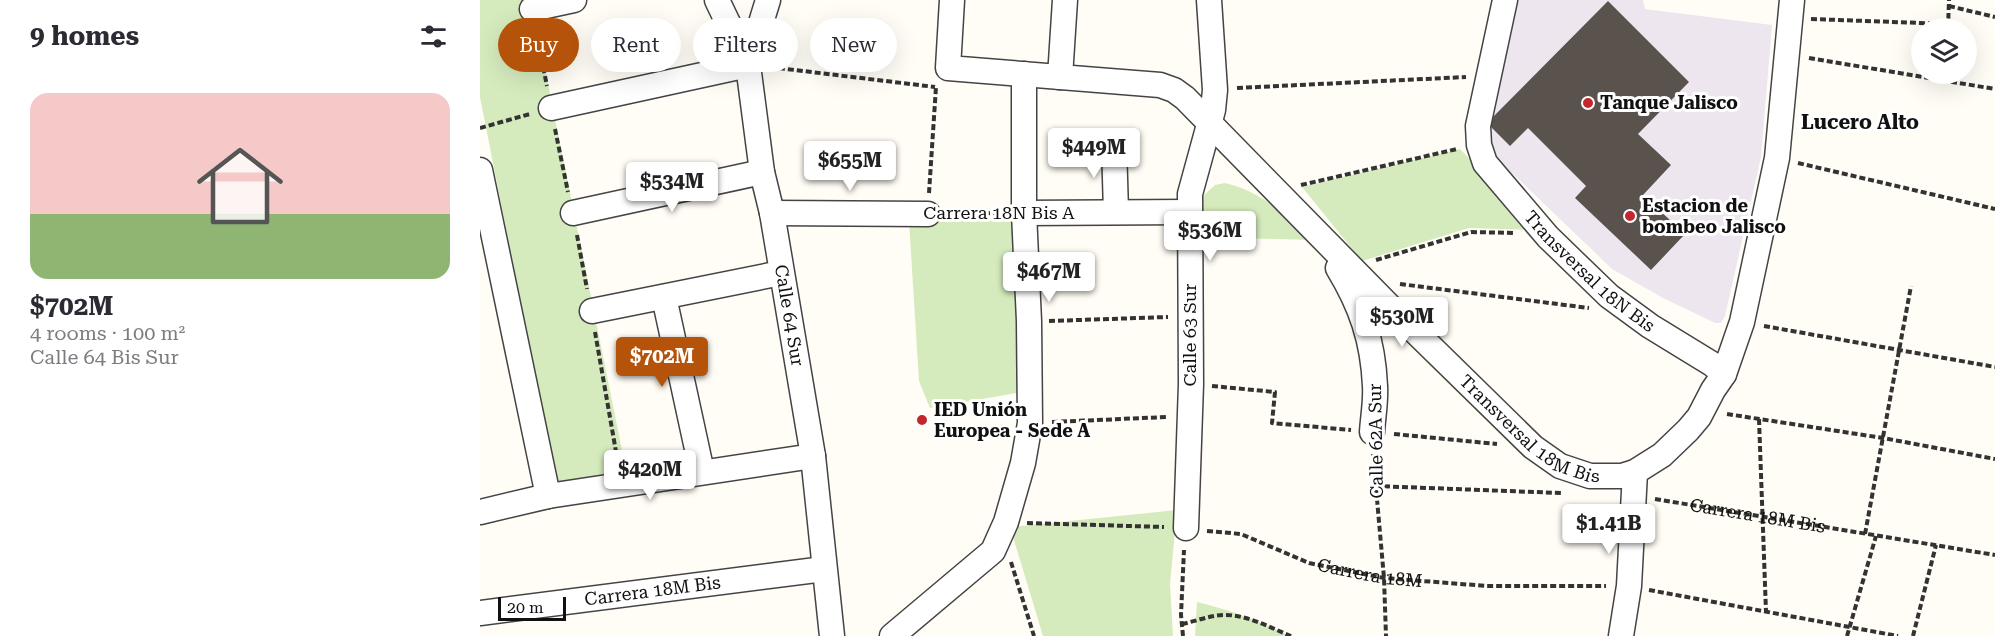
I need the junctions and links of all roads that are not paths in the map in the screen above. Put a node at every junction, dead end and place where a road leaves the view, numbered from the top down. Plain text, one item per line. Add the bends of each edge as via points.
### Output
1 (574, 0) edge
2 (717, 0) edge
3 (768, 0) edge
4 (952, 0) edge
5 (1065, 0) edge
6 (1209, 0) edge
7 (1505, 0) edge
8 (532, 9) road end
9 (1791, 9) edge
10 (726, 18) edge
11 (762, 18) edge
12 (716, 72) edge
13 (749, 72) edge
14 (1024, 74) junction
15 (1060, 77) junction
16 (551, 108) road end
17 (1209, 122) junction
18 (1114, 145) dead end
19 (480, 170) edge
20 (762, 172) junction
21 (1116, 212) junction
22 (1190, 212) junction
23 (573, 213) road end
24 (772, 213) junction
25 (1023, 213) junction
26 (928, 214) road end
27 (1311, 226) junction
28 (781, 273) junction
29 (664, 297) junction
30 (592, 311) road end
31 (1724, 374) junction
32 (1372, 432) road end
33 (813, 456) junction
34 (702, 472) junction
35 (1635, 484) junction
36 (548, 496) junction
37 (480, 512) edge
38 (1186, 528) road end
39 (824, 569) junction
40 (480, 613) edge
41 (831, 636) edge
42 (892, 636) edge
43 (1621, 636) edge

1 - 8 street
2 - 10 street, Calle 64 Sur
3 - 11 street
4 - 14 street, Transversal 18M Bis via 942,77
5 - 15 street
6 - 17 street, Calle 63 Sur via 1215,90
7 - 31 street, Transversal 18N Bis via 1479,126 1479,145 1485,163 1548,237 1609,296
9 - 31 street via 1777,158 1742,322
12 - 16 street
13 - 20 street, Calle 64 Sur
14 - 15 street, Transversal 18M Bis
14 - 25 street
15 - 17 street, Transversal 18M Bis via 1160,85 1185,98
17 - 22 street, Calle 63 Sur via 1192,187
17 - 27 street, Transversal 18M Bis
18 - 21 street
19 - 36 street
20 - 23 street
20 - 24 street, Calle 64 Sur
21 - 22 street, Carrera 18N Bis A
21 - 25 street, Carrera 18N Bis A
22 - 38 street, Calle 63 Sur
24 - 26 street, Carrera 18N Bis A
24 - 28 street, Calle 64 Sur
25 - 42 street via 1030,423 1004,527 993,551
27 - 32 street, Calle 62A Sur via 1355,296 1365,321 1376,387
27 - 35 street, Transversal 18M Bis via 1546,458 1590,476
28 - 29 street
28 - 33 street, Calle 64 Sur
29 - 30 street
29 - 34 street
31 - 35 street via 1703,410
33 - 34 street
33 - 39 street, Calle 64 Sur
34 - 36 street
35 - 43 street via 1629,586
36 - 37 street
39 - 40 street, Carrera 18M Bis
39 - 41 street, Calle 64 Sur

